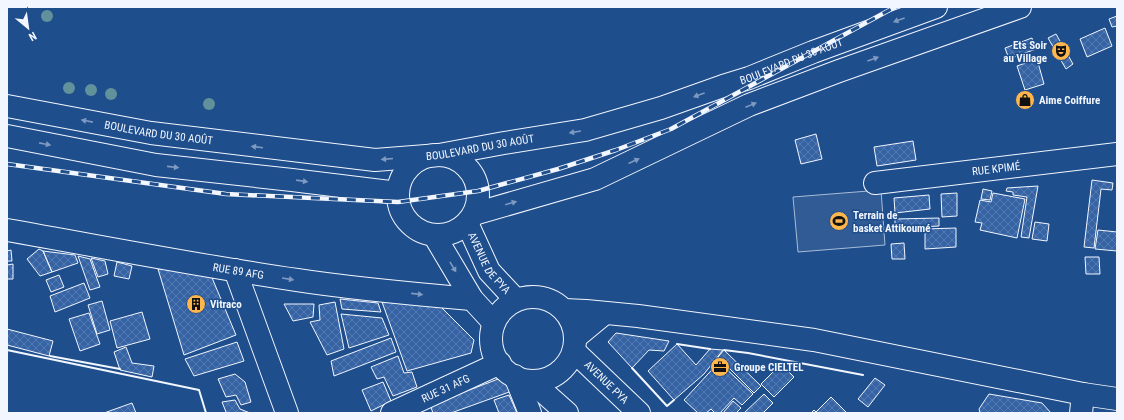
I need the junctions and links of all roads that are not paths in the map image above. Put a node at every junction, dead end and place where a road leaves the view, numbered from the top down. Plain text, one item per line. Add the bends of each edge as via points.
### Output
1 (936, 7) edge
2 (1020, 7) edge
3 (7, 106) edge
4 (7, 136) edge
5 (1117, 154) edge
6 (439, 155) junction
7 (875, 184) dead end
8 (398, 193) junction
9 (470, 218) junction
10 (7, 230) edge
11 (434, 235) junction
12 (235, 270) junction
13 (472, 299) junction
14 (516, 300) junction
15 (564, 310) junction
16 (605, 313) junction
17 (494, 323) junction
18 (575, 344) junction
19 (515, 373) junction
20 (1117, 399) edge
21 (1082, 404) edge
22 (287, 413) edge
23 (392, 413) edge
24 (530, 413) edge
25 (567, 413) edge
26 (639, 413) edge

1 -> 6 main road, BOULEVARD DU 30 AOÛT via 749,78 654,110 585,130
9 -> 2 main road via 595,179 748,106
6 -> 3 main road, BOULEVARD DU 30 AOÛT via 375,160 151,134
4 -> 8 main road via 156,165
5 - 7 main road, RUE KPIMÉ
6 - 8 main road via 424,157 411,166 402,178
6 - 9 main road via 461,162 470,170 475,180 478,203
8 - 11 main road via 402,214 410,224 421,232
9 - 11 main road via 457,230
9 - 14 main road, AVENUE DE PYA via 489,271
10 - 12 main road, RUE 89 AFG
11 -> 13 main road
12 -> 13 main road, RUE 89 AFG via 418,295
12 - 22 main road
13 - 17 main road
14 - 15 main road via 529,297 548,299
14 - 17 main road via 501,312
15 - 16 main road
15 - 18 main road via 570,319
16 - 18 main road
16 - 21 main road via 814,340
17 - 19 main road via 491,336 494,353
18 - 19 main road via 566,366 555,374 542,378
18 - 26 main road, AVENUE PYA
19 - 23 main road, RUE 31 AFG
19 - 24 main road
19 - 25 main road
20 - 21 main road

